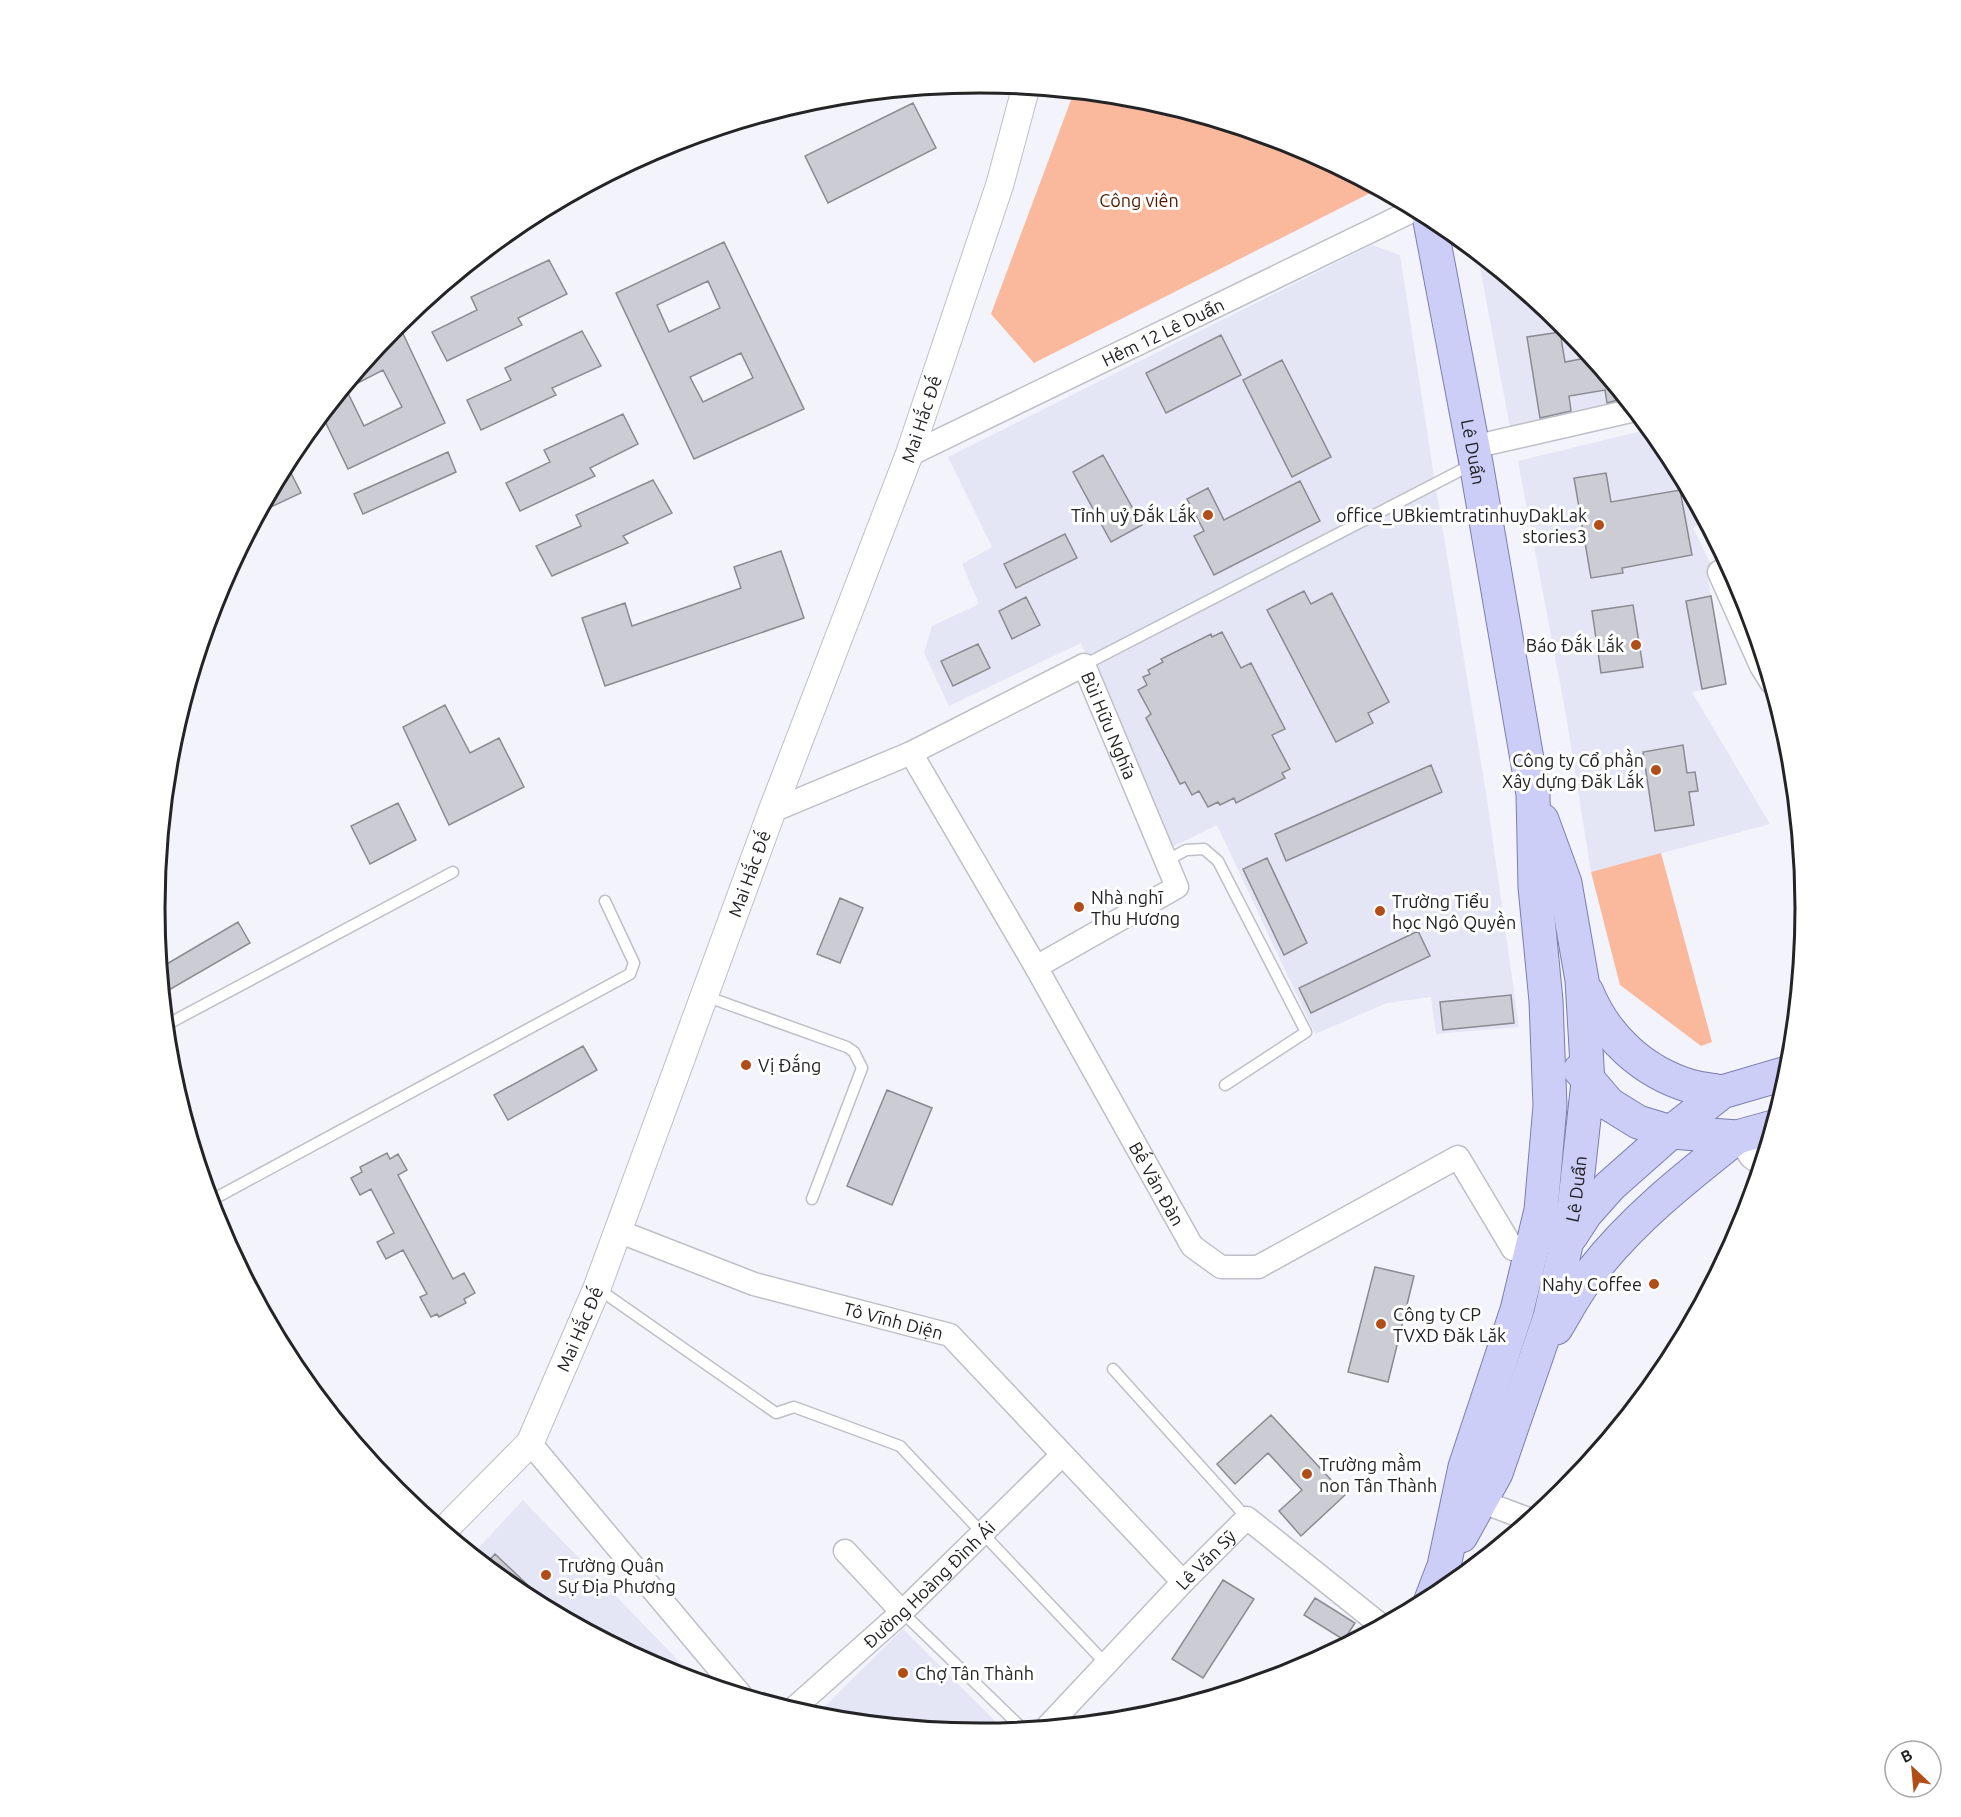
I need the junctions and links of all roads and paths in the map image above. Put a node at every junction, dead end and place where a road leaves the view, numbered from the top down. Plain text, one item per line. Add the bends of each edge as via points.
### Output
1 (1024, 95) edge
2 (1042, 96) edge
3 (1000, 184) junction
4 (1407, 213) edge
5 (1431, 228) edge
6 (1627, 412) edge
7 (909, 455) junction
8 (1475, 455) junction
9 (1722, 570) edge
10 (1755, 652) edge
11 (1084, 665) junction
12 (911, 753) junction
13 (1533, 794) junction
14 (772, 811) junction
15 (1166, 861) junction
16 (453, 872) dead end
17 (605, 901) dead end
18 (1036, 967) junction
19 (1582, 980) junction
20 (704, 996) junction
21 (1546, 1001) junction
22 (173, 1021) edge
23 (1778, 1075) edge
24 (1588, 1082) junction
25 (1225, 1085) dead end
26 (1722, 1092) junction
27 (1765, 1129) edge
28 (1671, 1132) junction
29 (1737, 1137) junction
30 (1756, 1161) edge
31 (218, 1197) edge
32 (812, 1199) dead end
33 (618, 1231) junction
34 (1566, 1244) junction
35 (1531, 1253) junction
36 (597, 1288) junction
37 (1517, 1310) junction
38 (1532, 1368) junction
39 (1113, 1369) dead end
40 (530, 1443) junction
41 (1062, 1455) junction
42 (1480, 1501) junction
43 (1523, 1517) edge
44 (1247, 1518) junction
45 (448, 1526) edge
46 (982, 1533) junction
47 (845, 1551) dead end
48 (1444, 1566) junction
49 (1183, 1582) junction
50 (1437, 1585) edge
51 (902, 1612) junction
52 (1376, 1621) edge
53 (1107, 1665) junction
54 (733, 1685) edge
55 (800, 1703) edge
56 (1054, 1720) edge
57 (1016, 1723) edge

1 - 3 street, Mai Hắc Đế
2 - 3 street, Mai Hắc Đế
3 - 7 street, Mai Hắc Đế
4 - 7 street, Hẻm 12 Lê Duẩn
5 - 8 main road, Lê Duẩn
6 - 8 street
7 - 14 street, Mai Hắc Đế
8 - 11 lane
8 - 13 main road, Lê Duẩn
9 - 10 street via 1719,572
11 - 12 street, Bùi Hữu Nghĩa
11 - 15 street, Bùi Hữu Nghĩa
12 - 14 street, Bùi Hữu Nghĩa
12 - 18 street, Bế Văn Đàn
13 - 19 main road, Lê Duẩn via 1565,883
13 - 21 main road, Lê Duẩn via 1535,887
14 - 20 street, Mai Hắc Đế
15 - 18 street, Bùi Hữu Nghĩa via 1177,887
15 - 25 lane via 1186,850 1204,849 1218,861 1306,1032
16 - 22 lane
17 - 31 lane via 634,963 630,974
18 - 35 street, Bế Văn Đàn via 1192,1246 1221,1267 1258,1267 1458,1157 1513,1249
19 - 24 main road, Lê Duẩn
19 - 26 main road via 1609,1033 1631,1054 1660,1074 1690,1086
20 - 32 lane via 847,1047 858,1058 862,1068
20 - 33 street, Mai Hắc Đế
21 - 24 main road via 1562,1040
21 - 35 main road, Lê Duẩn via 1550,1106 1541,1210
23 - 26 main road
24 - 28 main road via 1609,1104 1638,1122
24 - 34 main road, Lê Duẩn via 1574,1209
26 - 28 main road
26 - 29 main road
27 - 29 main road
28 - 29 main road
28 - 34 main road via 1610,1186
29 - 30 street
29 - 38 main road via 1632,1226 1589,1274
33 - 36 street, Mai Hắc Đế
33 - 41 street, Tô Vĩnh Diện via 754,1284 950,1335
34 - 37 main road
34 - 38 main road, Lê Duẩn via 1550,1317
35 - 37 main road, Lê Duẩn
36 - 40 street, Mai Hắc Đế
36 - 46 lane via 776,1413 794,1407 900,1446
37 - 48 main road, Lê Duẩn via 1465,1467
38 - 42 main road, Lê Duẩn via 1496,1473
39 - 44 lane
40 - 45 street, Mai Hắc Đế
40 - 54 street
41 - 46 street, Đường Hoàng Đình Ái
41 - 49 street, Tô Vĩnh Diện
42 - 43 street
42 - 48 main road, Lê Duẩn
44 - 49 street, Lê Văn Sỹ
44 - 52 street, Lê Văn Sỹ
46 - 51 street, Đường Hoàng Đình Ái
46 - 53 lane
47 - 51 street
48 - 50 main road, Lê Duẩn
49 - 53 street, Lê Văn Sỹ
51 - 55 street, Đường Hoàng Đình Ái
51 - 57 lane
53 - 56 street, Lê Văn Sỹ

